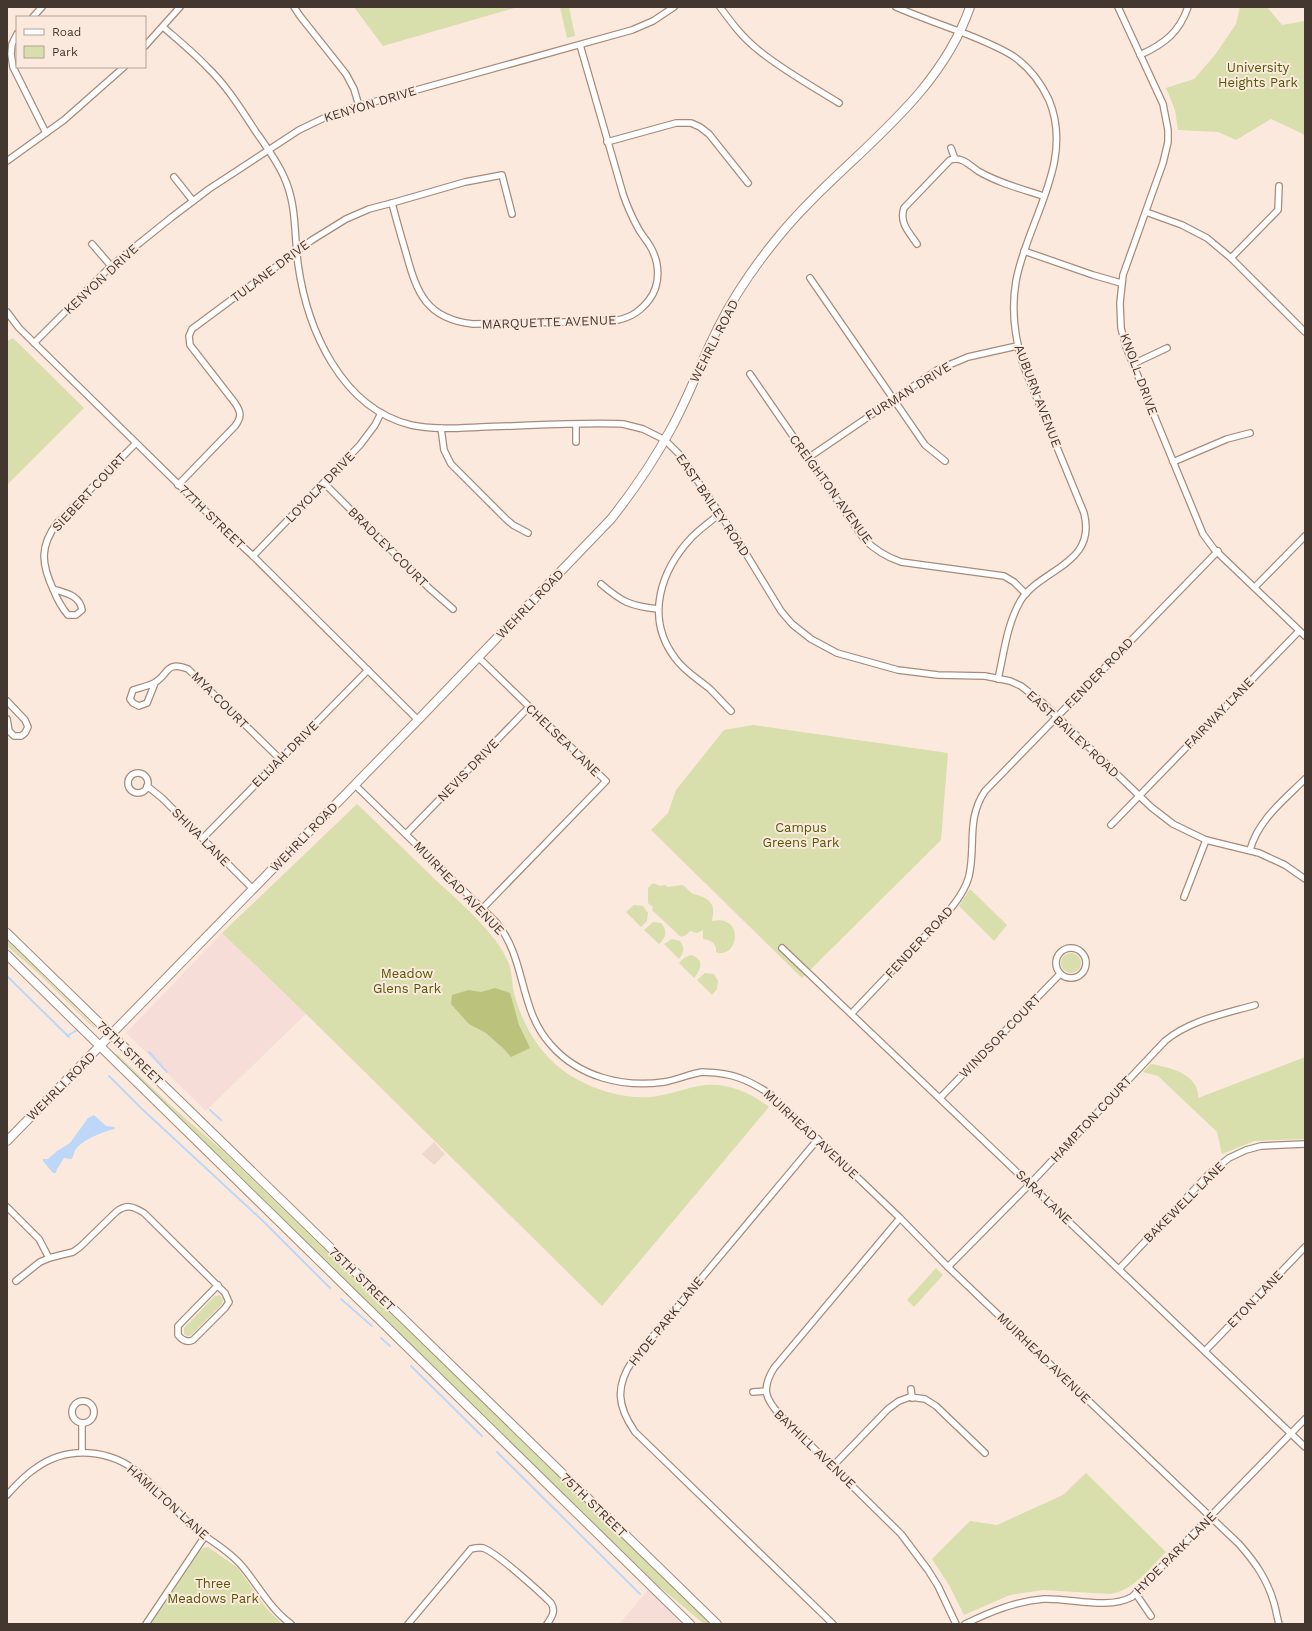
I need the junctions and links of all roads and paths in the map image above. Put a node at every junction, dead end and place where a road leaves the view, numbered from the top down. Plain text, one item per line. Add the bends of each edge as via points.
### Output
1 (42, 7) edge
2 (180, 7) edge
3 (294, 7) edge
4 (674, 7) edge
5 (720, 7) edge
6 (896, 7) edge
7 (970, 7) edge
8 (1118, 7) edge
9 (1188, 7) edge
10 (34, 16) edge
11 (163, 27) junction
12 (959, 32) junction
13 (16, 36) edge
14 (580, 44) junction
15 (146, 45) edge
16 (1140, 55) junction
17 (123, 68) edge
18 (839, 103) dead end
19 (359, 106) junction
20 (46, 133) junction
21 (607, 142) junction
22 (951, 148) dead end
23 (268, 150) junction
24 (955, 158) junction
25 (7, 161) edge
26 (174, 177) dead end
27 (748, 183) dead end
28 (1279, 186) dead end
29 (1043, 196) junction
30 (193, 201) junction
31 (392, 203) junction
32 (1146, 212) junction
33 (512, 214) dead end
34 (92, 244) dead end
35 (917, 244) dead end
36 (297, 251) junction
37 (1024, 251) junction
38 (1231, 258) junction
39 (111, 266) junction
40 (810, 278) dead end
41 (1121, 283) junction
42 (7, 312) edge
43 (1305, 332) edge
44 (34, 343) junction
45 (1018, 346) junction
46 (1167, 348) dead end
47 (1133, 364) junction
48 (750, 374) dead end
49 (893, 399) junction
50 (381, 413) junction
51 (576, 425) junction
52 (441, 428) junction
53 (1250, 432) dead end
54 (665, 440) junction
55 (136, 442) junction
56 (576, 442) dead end
57 (808, 458) junction
58 (945, 461) dead end
59 (1173, 462) junction
60 (324, 483) junction
61 (178, 484) junction
62 (721, 513) junction
63 (528, 533) dead end
64 (1305, 536) edge
65 (1218, 552) junction
66 (253, 556) junction
67 (601, 584) dead end
68 (1255, 588) junction
69 (53, 589) junction
70 (1026, 594) junction
71 (453, 609) dead end
72 (658, 609) junction
73 (1299, 631) junction
74 (1305, 636) edge
75 (479, 658) junction
76 (368, 670) junction
77 (998, 679) junction
78 (155, 683) junction
79 (7, 701) edge
80 (529, 707) junction
81 (731, 711) dead end
82 (1057, 717) junction
83 (7, 719) edge
84 (418, 720) junction
85 (280, 759) junction
86 (1305, 779) edge
87 (355, 785) junction
88 (147, 786) dead end
89 (1139, 796) junction
90 (1111, 825) dead end
91 (406, 834) junction
92 (203, 838) junction
93 (1206, 840) junction
94 (1250, 850) junction
95 (1305, 879) edge
96 (253, 889) junction
97 (1184, 897) dead end
98 (482, 909) junction
99 (7, 933) edge
100 (782, 948) dead end
101 (7, 955) edge
102 (1060, 974) junction
103 (1255, 1006) dead end
104 (852, 1013) junction
105 (111, 1036) junction
106 (100, 1046) junction
107 (940, 1098) junction
108 (818, 1139) junction
109 (7, 1141) edge
110 (1305, 1144) edge
111 (1030, 1184) junction
112 (7, 1207) edge
113 (900, 1218) junction
114 (1305, 1247) edge
115 (49, 1258) junction
116 (948, 1267) junction
117 (1119, 1269) junction
118 (16, 1280) dead end
119 (218, 1285) junction
120 (1205, 1351) junction
121 (912, 1389) dead end
122 (766, 1390) junction
123 (754, 1392) dead end
124 (912, 1398) junction
125 (1305, 1419) edge
126 (82, 1423) junction
127 (1291, 1434) junction
128 (1305, 1447) edge
129 (82, 1452) junction
130 (985, 1453) dead end
131 (833, 1466) junction
132 (7, 1495) edge
133 (1211, 1517) junction
134 (205, 1536) junction
135 (1136, 1594) junction
136 (1151, 1616) dead end
137 (146, 1624) edge
138 (291, 1624) edge
139 (408, 1624) edge
140 (547, 1624) edge
141 (690, 1624) edge
142 (717, 1624) edge
143 (833, 1624) edge
144 (956, 1624) edge
145 (965, 1624) edge
146 (1279, 1624) edge

1 - 10 street
2 - 11 street
3 - 19 street via 346,74
4 - 14 street, KENYON DRIVE via 647,24
5 - 18 street via 736,28 772,61
6 - 12 street, AUBURN AVENUE
7 - 12 main road, WEHRLI ROAD
8 - 16 street, KNOLL DRIVE
9 - 16 street via 1172,34 1158,47
11 - 15 street
11 - 23 street, EAST BAILEY ROAD via 214,74
12 - 29 street, AUBURN AVENUE via 995,46 1014,57 1033,74 1046,93 1056,119 1057,138 1055,162
12 - 54 main road, WEHRLI ROAD via 951,50 925,87 896,119 800,212 751,273 720,324
13 - 20 street via 12,44 12,63
14 - 19 street, KENYON DRIVE
14 - 21 street, MARQUETTE AVENUE
16 - 32 street, KNOLL DRIVE via 1163,104 1168,130 1166,155
17 - 20 street
19 - 23 street, KENYON DRIVE via 307,126
20 - 25 street
21 - 27 street via 676,123 691,123 700,126 709,134
21 - 31 street, MARQUETTE AVENUE via 630,214 654,254 658,272 656,287 643,308 620,320 474,324 461,323 442,315 428,304 415,284
22 - 24 street
23 - 30 street, KENYON DRIVE
23 - 36 street, EAST BAILEY ROAD via 285,178 290,194
24 - 29 street via 985,175
24 - 35 street via 946,163 904,208 903,223
26 - 30 street
28 - 38 street via 1278,210
29 - 37 street, AUBURN AVENUE
30 - 39 street, KENYON DRIVE
31 - 33 street, TULANE DRIVE via 464,182 502,175
31 - 36 street, TULANE DRIVE via 346,219
32 - 38 street via 1196,232
32 - 41 street, KNOLL DRIVE
34 - 39 street
36 - 50 street, EAST BAILEY ROAD via 308,308 325,350 347,384 368,405
36 - 61 street, TULANE DRIVE via 191,331 190,345 235,403 241,416 235,426
37 - 41 street
37 - 45 street, AUBURN AVENUE via 1014,296
38 - 43 street
39 - 44 street, KENYON DRIVE
40 - 49 street
41 - 47 street, KNOLL DRIVE via 1121,328
42 - 44 street, 77TH STREET
44 - 55 street, 77TH STREET
45 - 49 street, FURMAN DRIVE via 953,362
45 - 70 street, AUBURN AVENUE via 1024,367 1084,514 1086,527 1082,545 1076,554
46 - 47 street
47 - 59 street, KNOLL DRIVE
48 - 57 street, CREIGHTON AVENUE
49 - 57 street, FURMAN DRIVE
49 - 58 street via 925,445
50 - 52 street, EAST BAILEY ROAD via 410,424
50 - 60 street, LOYOLA DRIVE via 365,440
51 - 52 street, EAST BAILEY ROAD
51 - 54 street, EAST BAILEY ROAD via 623,424 643,429
51 - 56 street
52 - 63 street via 444,450 454,468 506,519
53 - 59 street
54 - 62 street, EAST BAILEY ROAD via 683,458
54 - 75 main road, WEHRLI ROAD via 631,494 611,519
55 - 61 street, 77TH STREET
55 - 69 street, SIEBERT COURT via 50,532 45,545 44,565
57 - 70 street, CREIGHTON AVENUE via 864,539 882,554 901,562 1004,576
59 - 65 street, KNOLL DRIVE via 1203,534
60 - 66 street, LOYOLA DRIVE
60 - 71 street, BRADLEY COURT
61 - 66 street, 77TH STREET
62 - 72 street via 693,536 677,556 662,588
62 - 77 street, EAST BAILEY ROAD via 781,611 792,624 825,648 905,671
64 - 68 street
65 - 68 street, KNOLL DRIVE
65 - 82 street, FENDER ROAD
66 - 76 street, 77TH STREET
67 - 72 street via 626,603
68 - 73 street, KNOLL DRIVE
69 - 69 street, SIEBERT COURT via 68,615 76,615 82,610 76,598
70 - 77 street, AUBURN AVENUE via 1011,620
72 - 81 street via 660,628 676,660
73 - 74 street, KNOLL DRIVE
73 - 89 street, FAIRWAY LANE
75 - 80 street, CHELSEA LANE
75 - 84 main road, WEHRLI ROAD
76 - 84 street, 77TH STREET
76 - 85 street, ELIJAH DRIVE
77 - 82 street, EAST BAILEY ROAD via 1021,686
78 - 78 street, MYA COURT via 133,690 130,699 133,703 139,706 147,703
78 - 85 street, MYA COURT via 170,668 178,665 188,669
79 - 83 street via 25,720 28,727 25,733 14,736 9,731
80 - 91 street, NEVIS DRIVE
80 - 98 street, CHELSEA LANE via 606,781
82 - 89 street, EAST BAILEY ROAD
82 - 104 street, FENDER ROAD via 981,796 973,822 969,875 955,904
84 - 87 main road, WEHRLI ROAD
85 - 92 street, ELIJAH DRIVE
86 - 94 street via 1265,820
87 - 91 street, MUIRHEAD AVENUE
87 - 96 main road, WEHRLI ROAD
88 - 92 street, SHIVA LANE
89 - 90 street, FAIRWAY LANE
89 - 93 street, EAST BAILEY ROAD via 1173,824
91 - 98 street, MUIRHEAD AVENUE
92 - 96 street, SHIVA LANE
93 - 94 street, EAST BAILEY ROAD
93 - 97 street
94 - 95 street, EAST BAILEY ROAD via 1285,865
96 - 105 main road, WEHRLI ROAD
98 - 108 street, MUIRHEAD AVENUE via 504,932 512,948 537,1027 565,1058 586,1072 605,1079 629,1083 651,1084 703,1072 740,1077 770,1094
99 - 105 main road, 75TH STREET
100 - 104 street, SARA LANE
101 - 106 main road, 75TH STREET
102 - 102 street via 1074,978 1082,973 1086,959 1081,951 1071,947 1062,951 1056,959
102 - 107 street, WINDSOR COURT
103 - 111 street, HAMPTON COURT via 1192,1024 1173,1034
104 - 107 street, SARA LANE
105 - 106 main road, WEHRLI ROAD
105 - 142 main road, 75TH STREET
106 - 109 main road, WEHRLI ROAD
106 - 141 main road, 75TH STREET
107 - 111 street, SARA LANE
108 - 113 street, MUIRHEAD AVENUE
108 - 143 street, HYDE PARK LANE via 633,1360 624,1376 620,1400 628,1422 639,1436
110 - 117 street, BAKEWELL LANE via 1261,1146 1229,1158 1209,1174
111 - 116 street, HAMPTON COURT
111 - 117 street, SARA LANE
112 - 115 street via 39,1239
113 - 116 street, MUIRHEAD AVENUE
113 - 122 street via 774,1368 767,1381
114 - 120 street, ETON LANE
115 - 118 street
115 - 119 street via 73,1252 122,1207 129,1206 144,1213
116 - 133 street, MUIRHEAD AVENUE
117 - 120 street, SARA LANE
119 - 119 street via 227,1296 228,1305 193,1340 183,1340 178,1336 178,1326
120 - 127 street, SARA LANE
121 - 124 street
122 - 123 street
122 - 131 street, BAYHILL AVENUE via 772,1406
124 - 130 street via 925,1399 936,1406
124 - 131 street via 902,1399 888,1409
125 - 127 street, HYDE PARK LANE
126 - 126 street via 89,1421 94,1411 91,1404 81,1401 74,1404 72,1414
126 - 129 street
127 - 128 street, SARA LANE
127 - 133 street, HYDE PARK LANE
129 - 132 street, HAMILTON LANE via 48,1461 28,1474
129 - 134 street, HAMILTON LANE via 108,1456 128,1465 141,1474
131 - 144 street, BAYHILL AVENUE via 886,1518 912,1548 938,1586
133 - 135 street, HYDE PARK LANE
133 - 146 street, MUIRHEAD AVENUE via 1251,1558 1262,1574 1274,1603
134 - 137 street
134 - 138 street, HAMILTON LANE via 241,1564 273,1608
135 - 136 street
135 - 145 street, HYDE PARK LANE via 1127,1600 1112,1603 1057,1599 1029,1601
139 - 140 street via 471,1549 481,1547 501,1560 551,1603 554,1614

